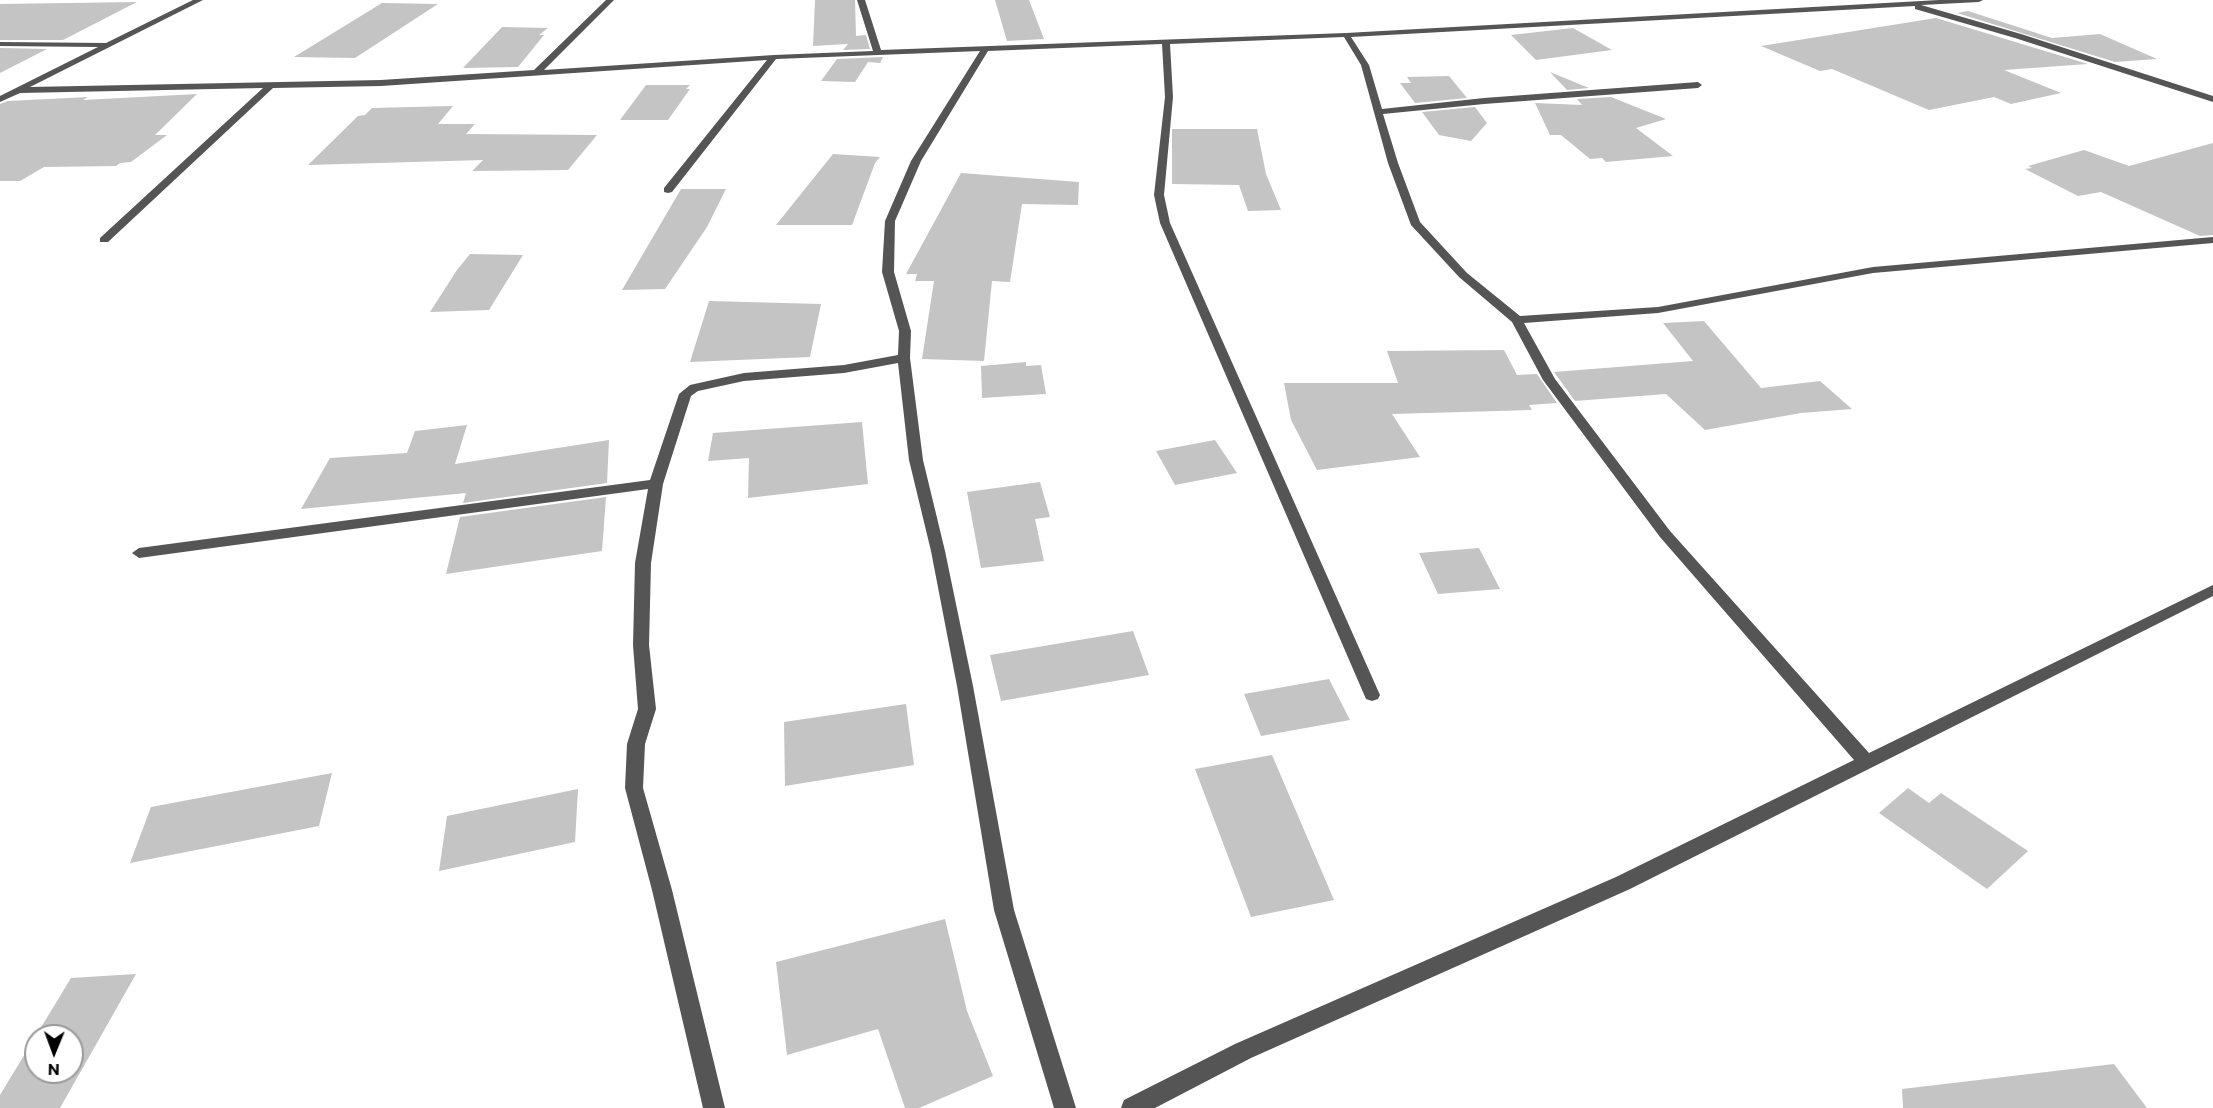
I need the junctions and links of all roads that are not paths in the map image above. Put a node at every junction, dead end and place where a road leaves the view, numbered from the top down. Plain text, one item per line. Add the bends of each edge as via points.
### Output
1 (199, 0) edge
2 (610, 0) edge
3 (861, 0) edge
4 (1896, 0) edge
5 (1979, 0) edge
6 (1906, 3) junction
7 (1346, 35) junction
8 (1167, 42) junction
9 (0, 44) edge
10 (107, 45) junction
11 (985, 49) junction
12 (878, 53) junction
13 (774, 57) junction
14 (535, 74) junction
15 (1698, 85) dead end
16 (271, 86) junction
17 (19, 90) junction
18 (0, 99) edge
19 (2213, 99) edge
20 (1378, 112) junction
21 (668, 190) dead end
22 (104, 240) dead end
23 (2213, 240) edge
24 (1517, 320) junction
25 (904, 358) junction
26 (656, 484) junction
27 (139, 553) dead end
28 (2213, 590) edge
29 (1372, 696) dead end
30 (1866, 762) junction
31 (714, 1108) edge
32 (1065, 1108) edge
33 (1132, 1108) edge

1 - 10 street
2 - 14 street
3 - 12 street
4 - 6 street
5 - 6 street
6 - 7 street
6 - 19 street
7 - 8 street
7 - 20 street via 1365,65
8 - 11 street
8 - 29 street via 1169,97 1160,195 1165,223
9 - 10 street
10 - 17 street
11 - 12 street
11 - 25 street via 916,161 890,221 888,272 905,331
12 - 13 street
13 - 14 street
13 - 21 street
14 - 16 street
15 - 20 street
16 - 17 street
16 - 22 street
17 - 18 street
20 - 24 street via 1415,223 1463,275
23 - 24 street via 1873,270 1658,310
24 - 30 street via 1549,380 1665,534
25 - 26 street via 843,369 744,377 694,388 685,394
25 - 32 street via 916,460 965,686 1004,910
26 - 27 street
26 - 31 street via 643,563 641,645 647,709 636,744 634,788
28 - 30 street
30 - 33 street via 1623,883 1243,1051

